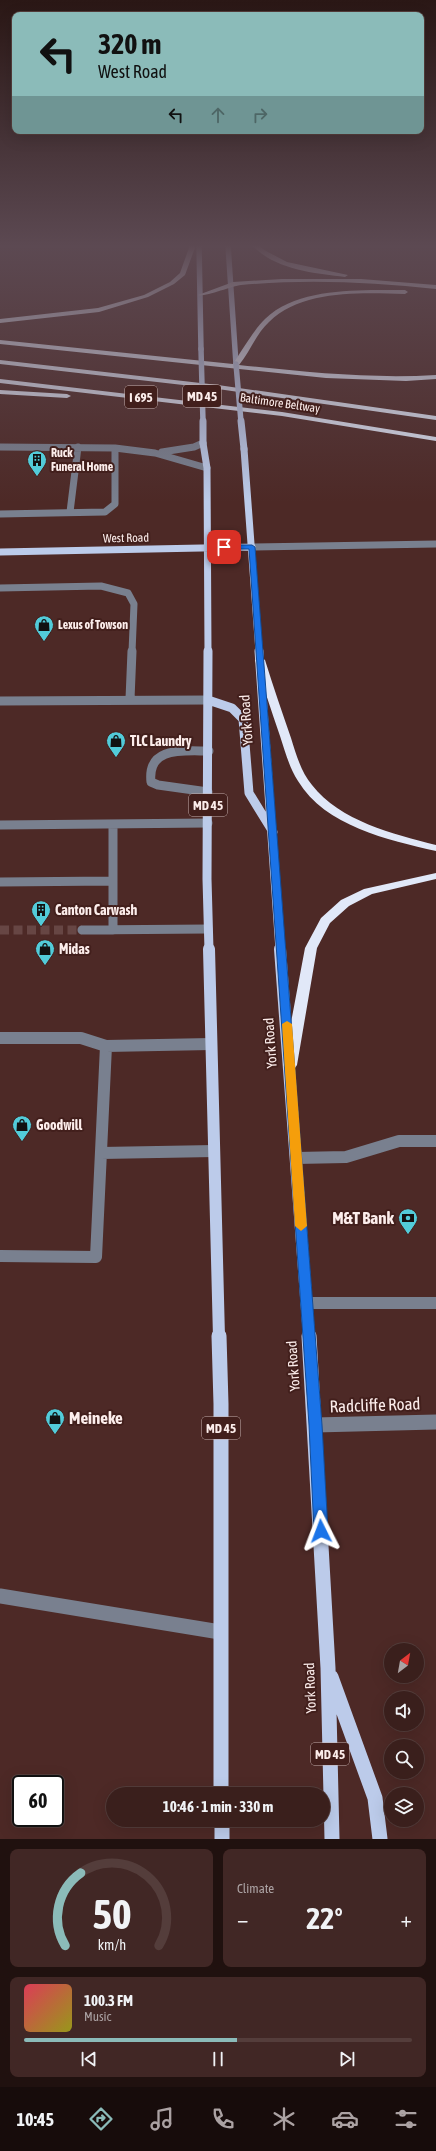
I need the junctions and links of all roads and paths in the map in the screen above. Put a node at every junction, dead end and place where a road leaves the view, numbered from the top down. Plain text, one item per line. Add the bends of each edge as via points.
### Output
1 (201, 331) edge
2 (234, 331) edge
3 (258, 331) edge
4 (0, 342) edge
5 (0, 362) edge
6 (236, 364) junction
7 (436, 377) edge
8 (0, 381) edge
9 (0, 392) edge
10 (282, 414) junction
11 (436, 418) edge
12 (435, 439) edge
13 (203, 443) junction
14 (0, 447) edge
15 (78, 448) junction
16 (115, 448) junction
17 (155, 453) junction
18 (207, 468) junction
19 (70, 512) junction
20 (0, 514) edge
21 (436, 544) edge
22 (252, 547) junction
23 (209, 548) junction
24 (0, 552) edge
25 (0, 588) edge
26 (260, 660) junction
27 (130, 699) junction
28 (208, 700) junction
29 (0, 701) edge
30 (209, 751) junction
31 (208, 792) junction
32 (208, 823) junction
33 (113, 824) junction
34 (0, 825) edge
35 (272, 832) junction
36 (436, 848) edge
37 (436, 876) edge
38 (113, 881) junction
39 (0, 882) edge
40 (208, 929) junction
41 (82, 930) tunnel mouth
42 (113, 930) junction
43 (0, 1038) edge
44 (211, 1044) junction
45 (106, 1046) junction
46 (290, 1065) junction
47 (436, 1141) edge
48 (214, 1151) junction
49 (101, 1153) junction
50 (296, 1158) junction
51 (0, 1256) edge
52 (306, 1303) junction
53 (436, 1303) edge
54 (436, 1422) edge
55 (315, 1425) junction
56 (0, 1596) edge
57 (220, 1632) junction
58 (328, 1668) junction
59 (221, 1787) edge
60 (222, 1827) edge
61 (222, 1839) edge
62 (332, 1839) edge
63 (380, 1839) edge

1 - 13 main road, MD 45, bridge
2 - 6 main road, York Road / MD 45
3 - 6 highway via 246,355
4 - 7 highway via 326,376
5 - 11 highway, Baltimore Beltway / I 695 via 141,376 299,396
6 - 22 main road, York Road / MD 45, bridge
8 - 10 highway, Baltimore Beltway / I 695
9 - 10 highway
10 - 12 highway, Baltimore Beltway / I 695
13 - 17 street via 194,447
13 - 18 main road, MD 45
14 - 15 street
15 - 16 street
15 - 19 street
16 - 17 street
16 - 19 street via 115,504 105,512
17 - 18 street
18 - 23 main road, MD 45
19 - 20 street
21 - 22 street
22 - 23 main road, West Road
22 - 26 main road, York Road / MD 45
23 - 24 main road, West Road
23 - 28 main road, MD 45
25 - 27 street via 101,586 128,593 134,604
26 - 35 main road, York Road / MD 45
26 - 36 highway via 296,767 309,789 326,804 376,831
27 - 28 street
27 - 29 street
28 - 30 main road, MD 45
28 - 35 main road via 230,706 243,718 249,793
30 - 31 main road, MD 45
30 - 31 street via 168,753 158,757 151,764 149,774 151,782 161,786
31 - 32 main road, MD 45
32 - 33 street
32 - 40 main road, MD 45
33 - 34 street
33 - 38 street
35 - 46 main road, York Road / MD 45
37 - 46 highway via 368,891 345,903 325,921 310,948
38 - 39 street
38 - 42 street
40 - 42 street
40 - 44 main road, MD 45
41 - 42 street
43 - 45 street via 81,1038
44 - 45 street
44 - 48 main road, MD 45
45 - 49 street
46 - 50 main road, York Road / MD 45
47 - 50 street via 399,1141 346,1157
48 - 49 street
48 - 57 main road, MD 45 via 221,1404
49 - 51 street via 96,1256
50 - 52 main road, York Road / MD 45
52 - 53 street
52 - 55 main road, York Road / MD 45
54 - 55 street, Radcliffe Road
55 - 58 main road, York Road / MD 45
56 - 57 street
57 - 59 main road, MD 45
58 - 62 main road, York Road / MD 45
58 - 63 main road via 375,1798
60 - 61 main road

